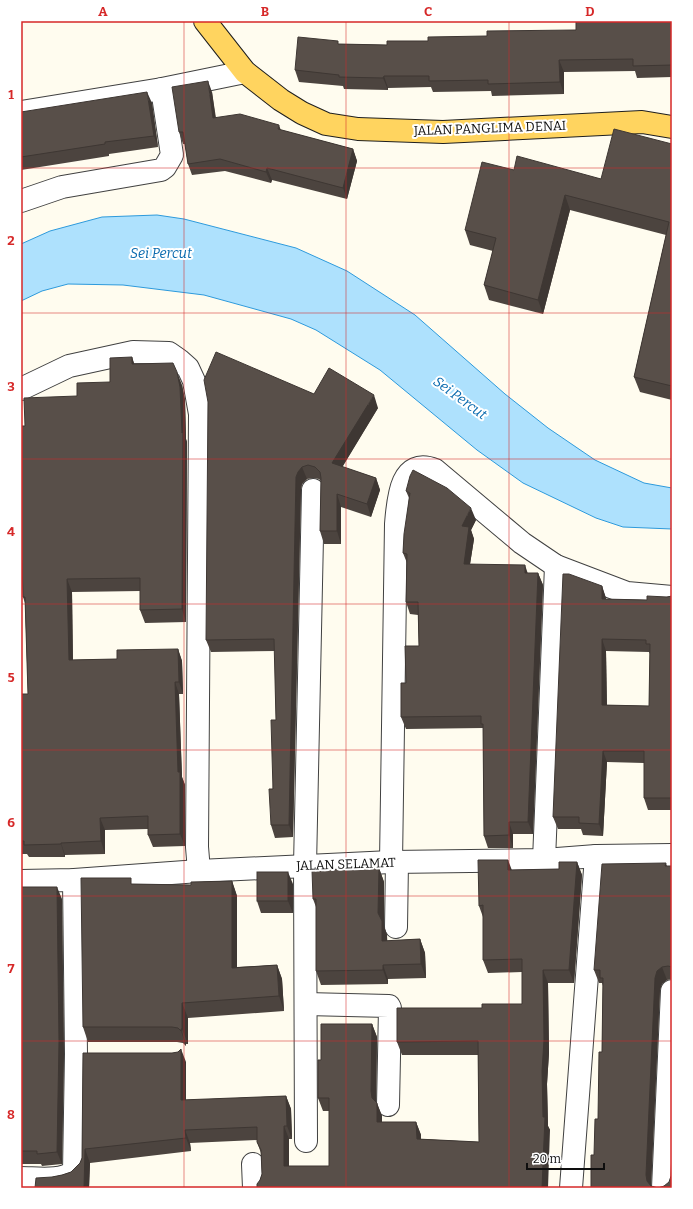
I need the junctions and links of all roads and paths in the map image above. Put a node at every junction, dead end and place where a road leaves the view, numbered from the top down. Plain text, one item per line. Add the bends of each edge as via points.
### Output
1 (205, 21) edge
2 (245, 72) junction
3 (162, 89) junction
4 (21, 112) edge
5 (672, 127) edge
6 (21, 201) edge
7 (21, 389) edge
8 (313, 490) dead end
9 (556, 566) junction
10 (672, 597) edge
11 (672, 855) edge
12 (596, 856) junction
13 (544, 860) junction
14 (394, 862) junction
15 (305, 866) junction
16 (199, 870) junction
17 (74, 880) junction
18 (21, 881) edge
19 (396, 927) dead end
20 (672, 991) edge
21 (306, 1004) junction
22 (76, 1054) junction
23 (99, 1054) edge
24 (388, 1105) dead end
25 (306, 1141) dead end
26 (253, 1164) dead end
27 (21, 1178) edge
28 (254, 1188) edge
29 (571, 1188) edge
30 (663, 1188) edge

1 - 2 main road, JALAN PANGLIMA DENAI
2 - 3 street
2 - 5 main road, JALAN PANGLIMA DENAI via 302,113 326,124 358,129 443,132 642,122
3 - 4 street
3 - 6 street via 172,155 165,167 161,170 62,187
7 - 16 street via 69,366 133,352 169,353 188,368 194,381 200,414 197,847
8 - 15 street
9 - 10 street via 627,593
9 - 13 street
9 - 14 street via 522,543 435,470 419,467 409,473 402,485 396,524
11 - 12 street, JALAN SELAMAT
12 - 13 street, JALAN SELAMAT
12 - 29 street
13 - 14 street, JALAN SELAMAT
14 - 15 street, JALAN SELAMAT
14 - 19 street
15 - 16 street, JALAN SELAMAT
15 - 21 street
16 - 17 street, JALAN SELAMAT
17 - 18 street, JALAN SELAMAT
17 - 22 street
20 - 30 street
21 - 24 street via 389,1006
21 - 25 street
22 - 23 street
22 - 27 street via 74,1171 67,1176 56,1178
26 - 28 street

